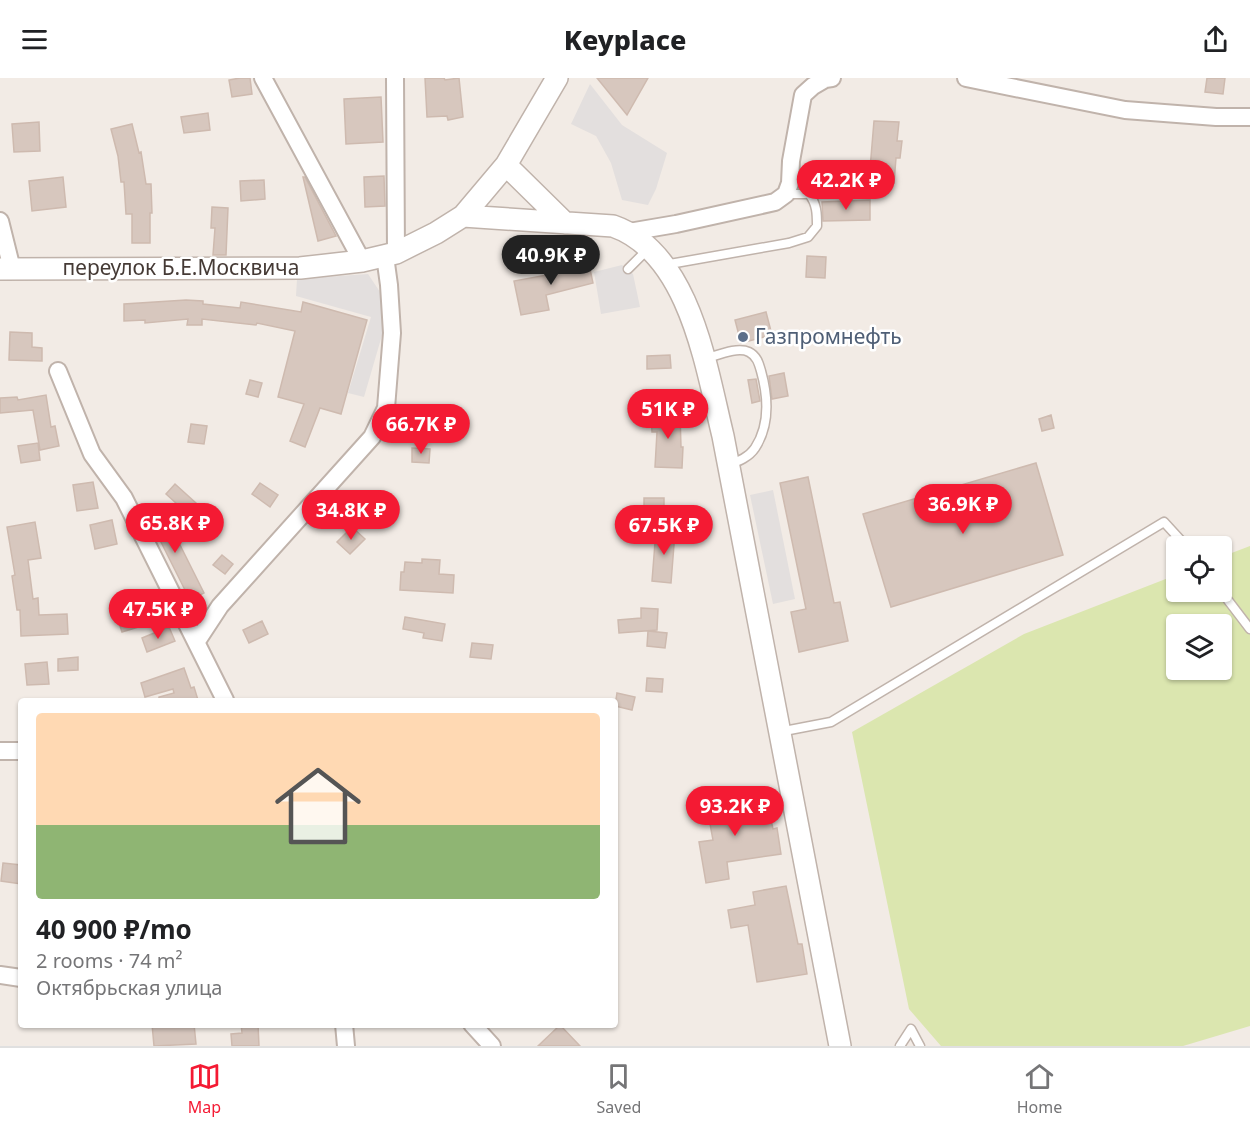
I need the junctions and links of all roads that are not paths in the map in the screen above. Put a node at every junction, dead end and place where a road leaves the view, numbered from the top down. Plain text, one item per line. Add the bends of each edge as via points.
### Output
1 (264, 78) edge
2 (395, 78) edge
3 (557, 78) edge
4 (832, 78) edge
5 (966, 78) edge
6 (1250, 117) edge
7 (506, 165) junction
8 (786, 194) junction
9 (463, 216) junction
10 (0, 221) edge
11 (565, 223) junction
12 (629, 232) junction
13 (650, 247) junction
14 (391, 255) junction
15 (362, 261) junction
16 (663, 265) junction
17 (6, 269) edge
18 (628, 269) dead end
19 (704, 359) junction
20 (58, 371) dead end
21 (728, 465) junction
22 (1177, 536) edge
23 (1229, 602) edge
24 (1250, 629) edge
25 (197, 641) junction
26 (224, 698) edge
27 (778, 732) junction
28 (0, 751) edge
29 (18, 751) edge
30 (0, 975) edge
31 (18, 978) edge
32 (344, 1028) edge
33 (476, 1028) edge
34 (346, 1046) edge
35 (492, 1046) edge
36 (840, 1046) edge
37 (900, 1046) edge
38 (920, 1046) edge

1 - 15 street
2 - 14 street
3 - 7 street, переулок Б.Е.Москвича
4 - 8 street via 803,95
5 - 6 street via 1125,110
7 - 9 street, переулок Б.Е.Москвича
7 - 11 street
8 - 12 street via 775,201
8 - 16 lane via 809,194 813,199 817,226 808,237
9 - 11 street
9 - 14 street, переулок Б.Е.Москвича
10 - 17 street
11 - 12 street via 613,226
12 - 13 street
13 - 16 street
13 - 18 lane
14 - 15 street, переулок Б.Е.Москвича
14 - 25 street via 392,333 386,408 372,436 220,606
15 - 17 street, переулок Б.Е.Москвича via 300,268
16 - 19 street via 686,305
19 - 21 street
19 - 21 lane via 749,352 758,360 766,391 761,437 754,450
20 - 25 street via 92,454 124,498
21 - 27 street
22 - 27 lane via 1164,522 831,722
23 - 24 lane
25 - 26 street
27 - 36 street
28 - 29 street
30 - 31 street
32 - 34 street
33 - 35 street
37 - 38 lane via 911,1029

